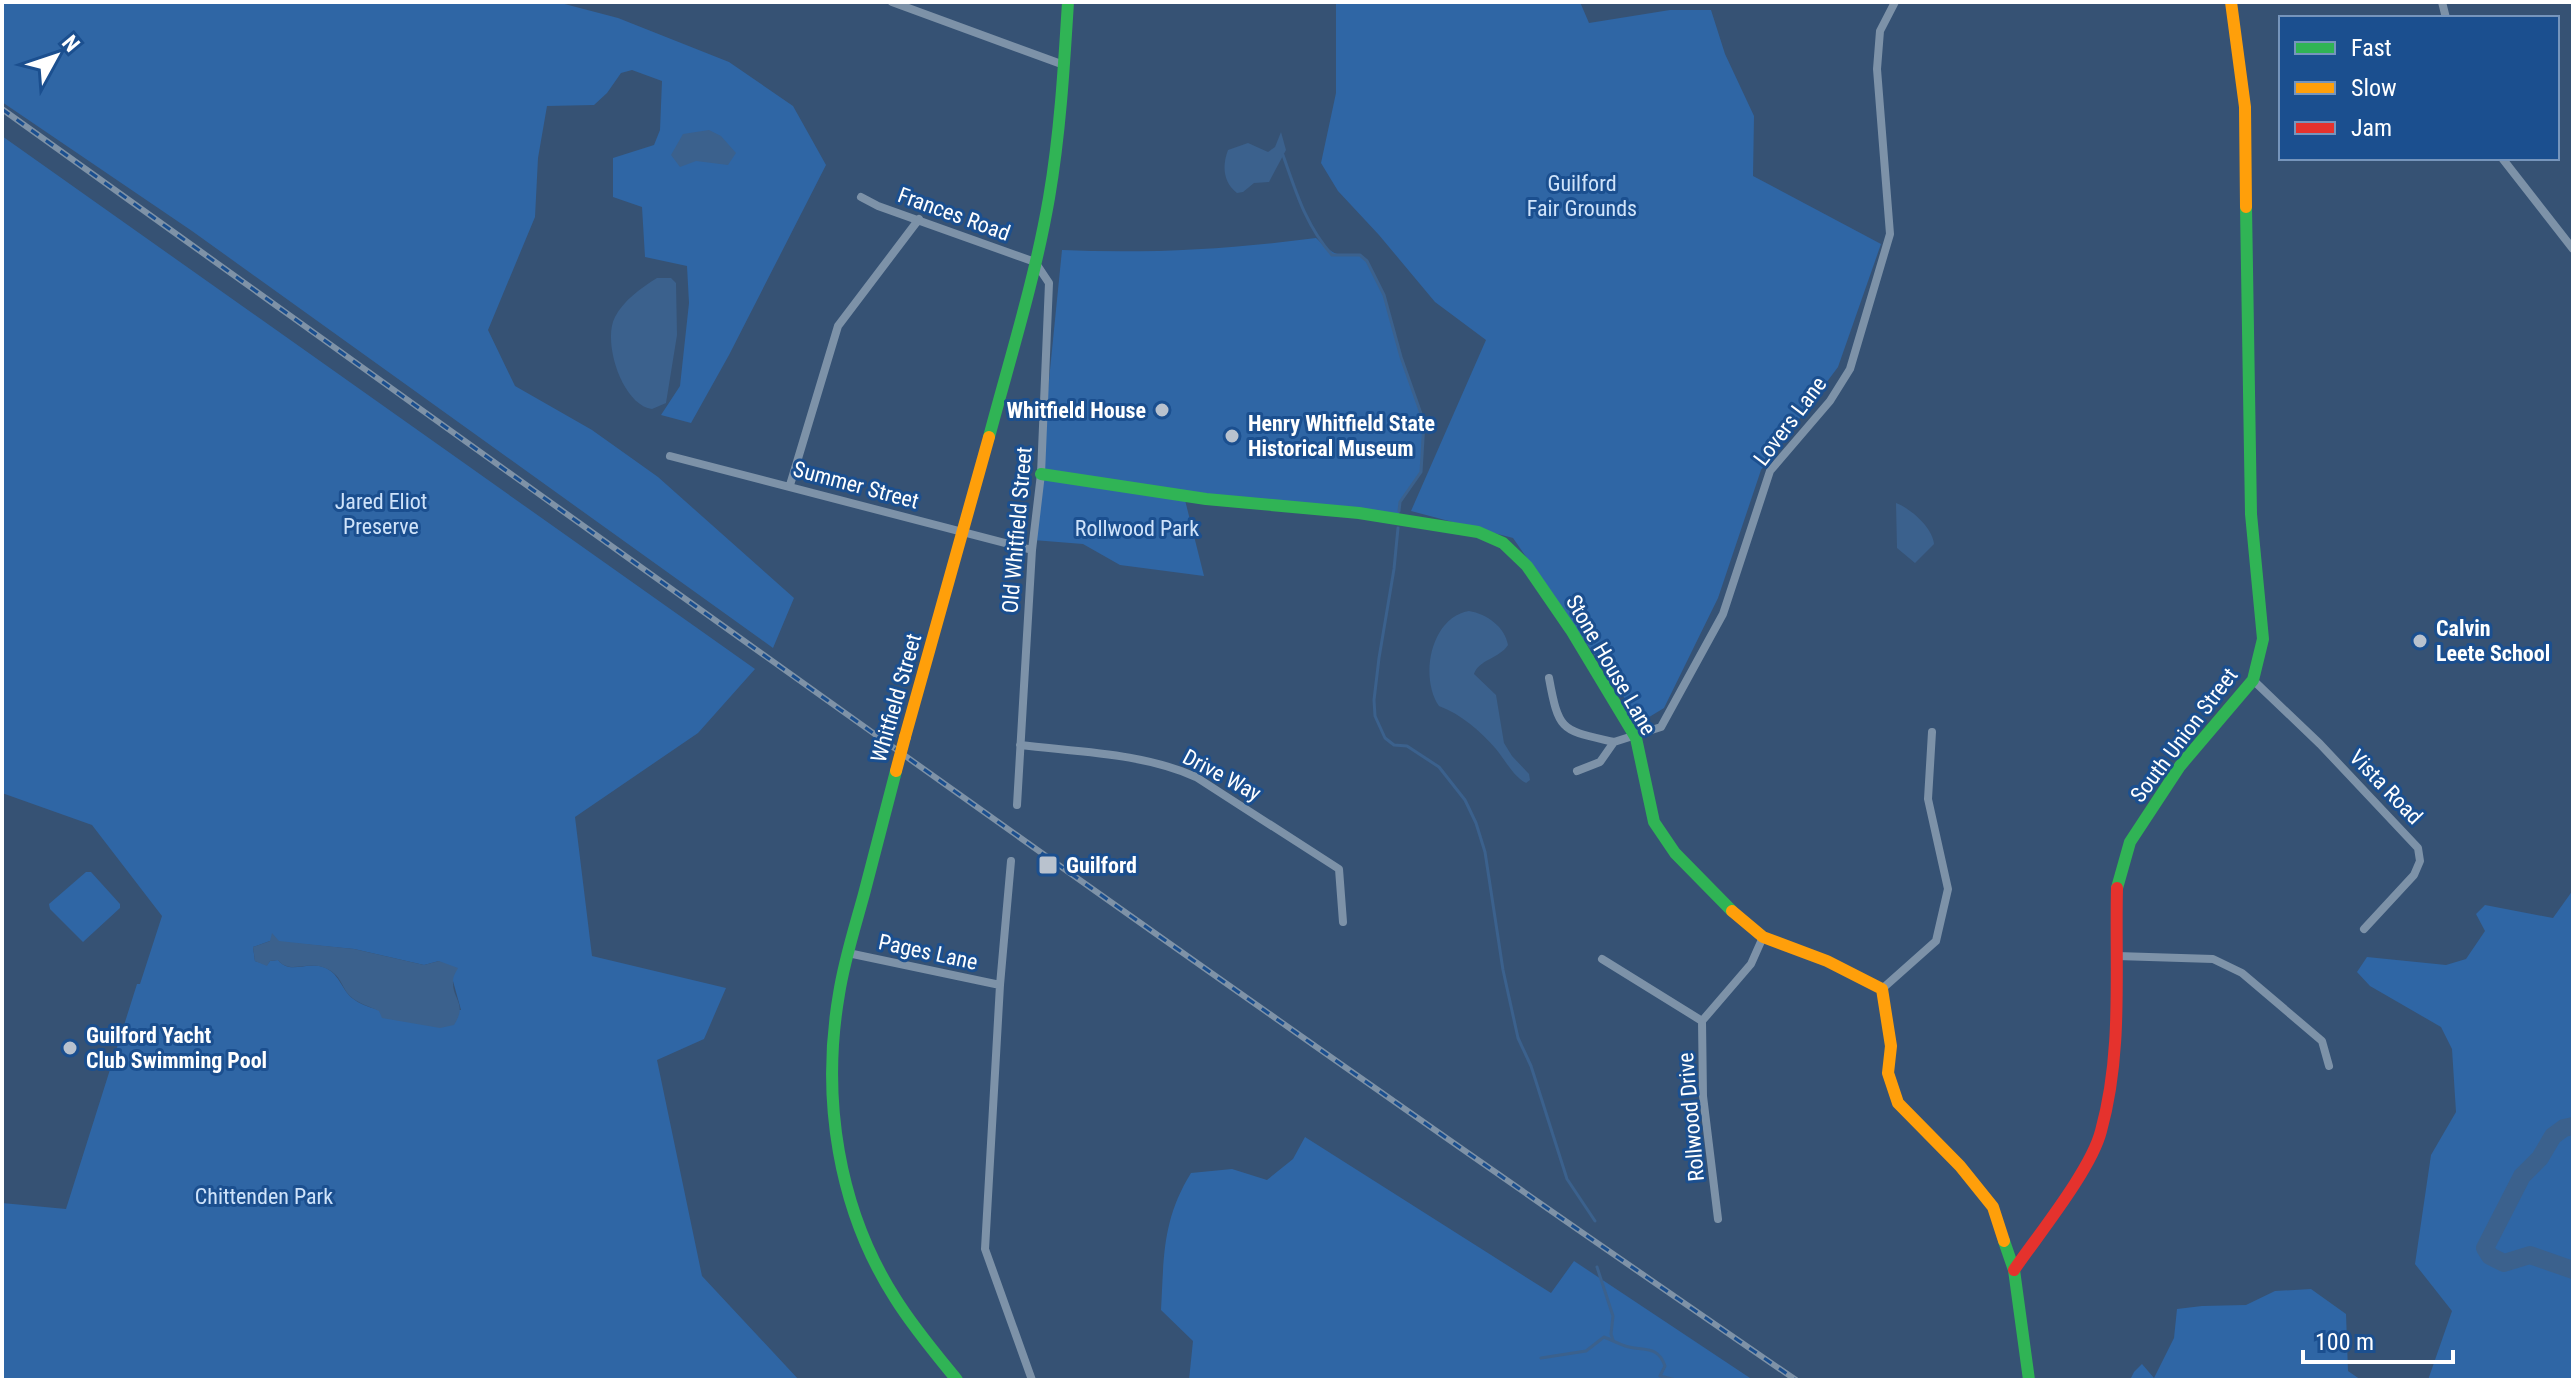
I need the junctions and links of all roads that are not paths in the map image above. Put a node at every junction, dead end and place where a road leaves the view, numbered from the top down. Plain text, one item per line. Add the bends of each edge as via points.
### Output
1 (892, 2) edge
2 (1068, 2) edge
3 (1895, 2) edge
4 (2231, 2) edge
5 (1064, 65) junction
6 (2504, 160) edge
7 (861, 197) dead end
8 (919, 219) junction
9 (2573, 249) edge
10 (1035, 262) junction
11 (670, 456) dead end
12 (1041, 474) junction
13 (790, 485) junction
14 (963, 533) junction
15 (1032, 550) junction
16 (1549, 678) dead end
17 (2253, 680) junction
18 (1932, 732) dead end
19 (1636, 738) junction
20 (1614, 742) junction
21 (1020, 745) junction
22 (1577, 771) dead end
23 (1017, 805) dead end
24 (1011, 861) dead end
25 (1343, 922) dead end
26 (2364, 929) dead end
27 (1763, 937) junction
28 (848, 953) junction
29 (2117, 956) junction
30 (1602, 959) dead end
31 (1000, 985) junction
32 (1882, 989) junction
33 (1702, 1021) junction
34 (2329, 1066) dead end
35 (1718, 1219) dead end
36 (2014, 1270) junction
37 (957, 1380) edge
38 (1032, 1380) edge
39 (2029, 1380) edge

1 - 5 street
2 - 5 street, Whitfield Street
3 - 19 street, Lovers Lane via 1880,31 1877,69 1890,234 1850,369 1830,401 1770,471 1723,614 1661,727
4 - 17 street, South Union Street via 2245,107 2251,514 2263,639
5 - 10 street, Whitfield Street via 1049,197
6 - 9 street
7 - 8 street, Frances Road
8 - 10 street, Frances Road
8 - 13 street via 838,326
10 - 12 street, Old Whitfield Street via 1049,283 1050,295
10 - 14 street, Whitfield Street
11 - 13 street, Summer Street
12 - 15 street, Old Whitfield Street
12 - 19 street, Stone House Lane via 1206,499 1359,513 1478,532 1503,543 1527,566 1571,630
13 - 14 street, Summer Street
14 - 15 street, Summer Street
14 - 28 street, Whitfield Street, bridge
15 - 21 street, Old Whitfield Street
16 - 20 street via 1560,723 1579,734
17 - 26 street, Vista Road via 2418,848 2414,875
17 - 29 street, South Union Street via 2180,766 2130,842 2117,889
18 - 32 street via 1928,799 1948,889 1936,941
19 - 20 street
19 - 27 street, Stone House Lane via 1654,822 1716,897
20 - 22 street via 1600,762
21 - 23 street, Old Whitfield Street
21 - 25 street, Drive Way via 1138,760 1196,777 1339,869
24 - 31 street
27 - 32 street, Stone House Lane
27 - 33 street, Rollwood Drive via 1751,964
28 - 31 street, Pages Lane
28 - 37 street, Whitfield Street via 833,1045 832,1124 848,1194 871,1259 895,1302
29 - 34 street via 2213,959 2242,973 2322,1041
29 - 36 street, South Union Street via 2117,1034 2101,1133 2081,1172
30 - 33 street
31 - 38 street via 985,1249
32 - 36 street via 1891,1046 1888,1073 1898,1103 1993,1207
33 - 35 street, Rollwood Drive via 1703,1096
36 - 39 street

